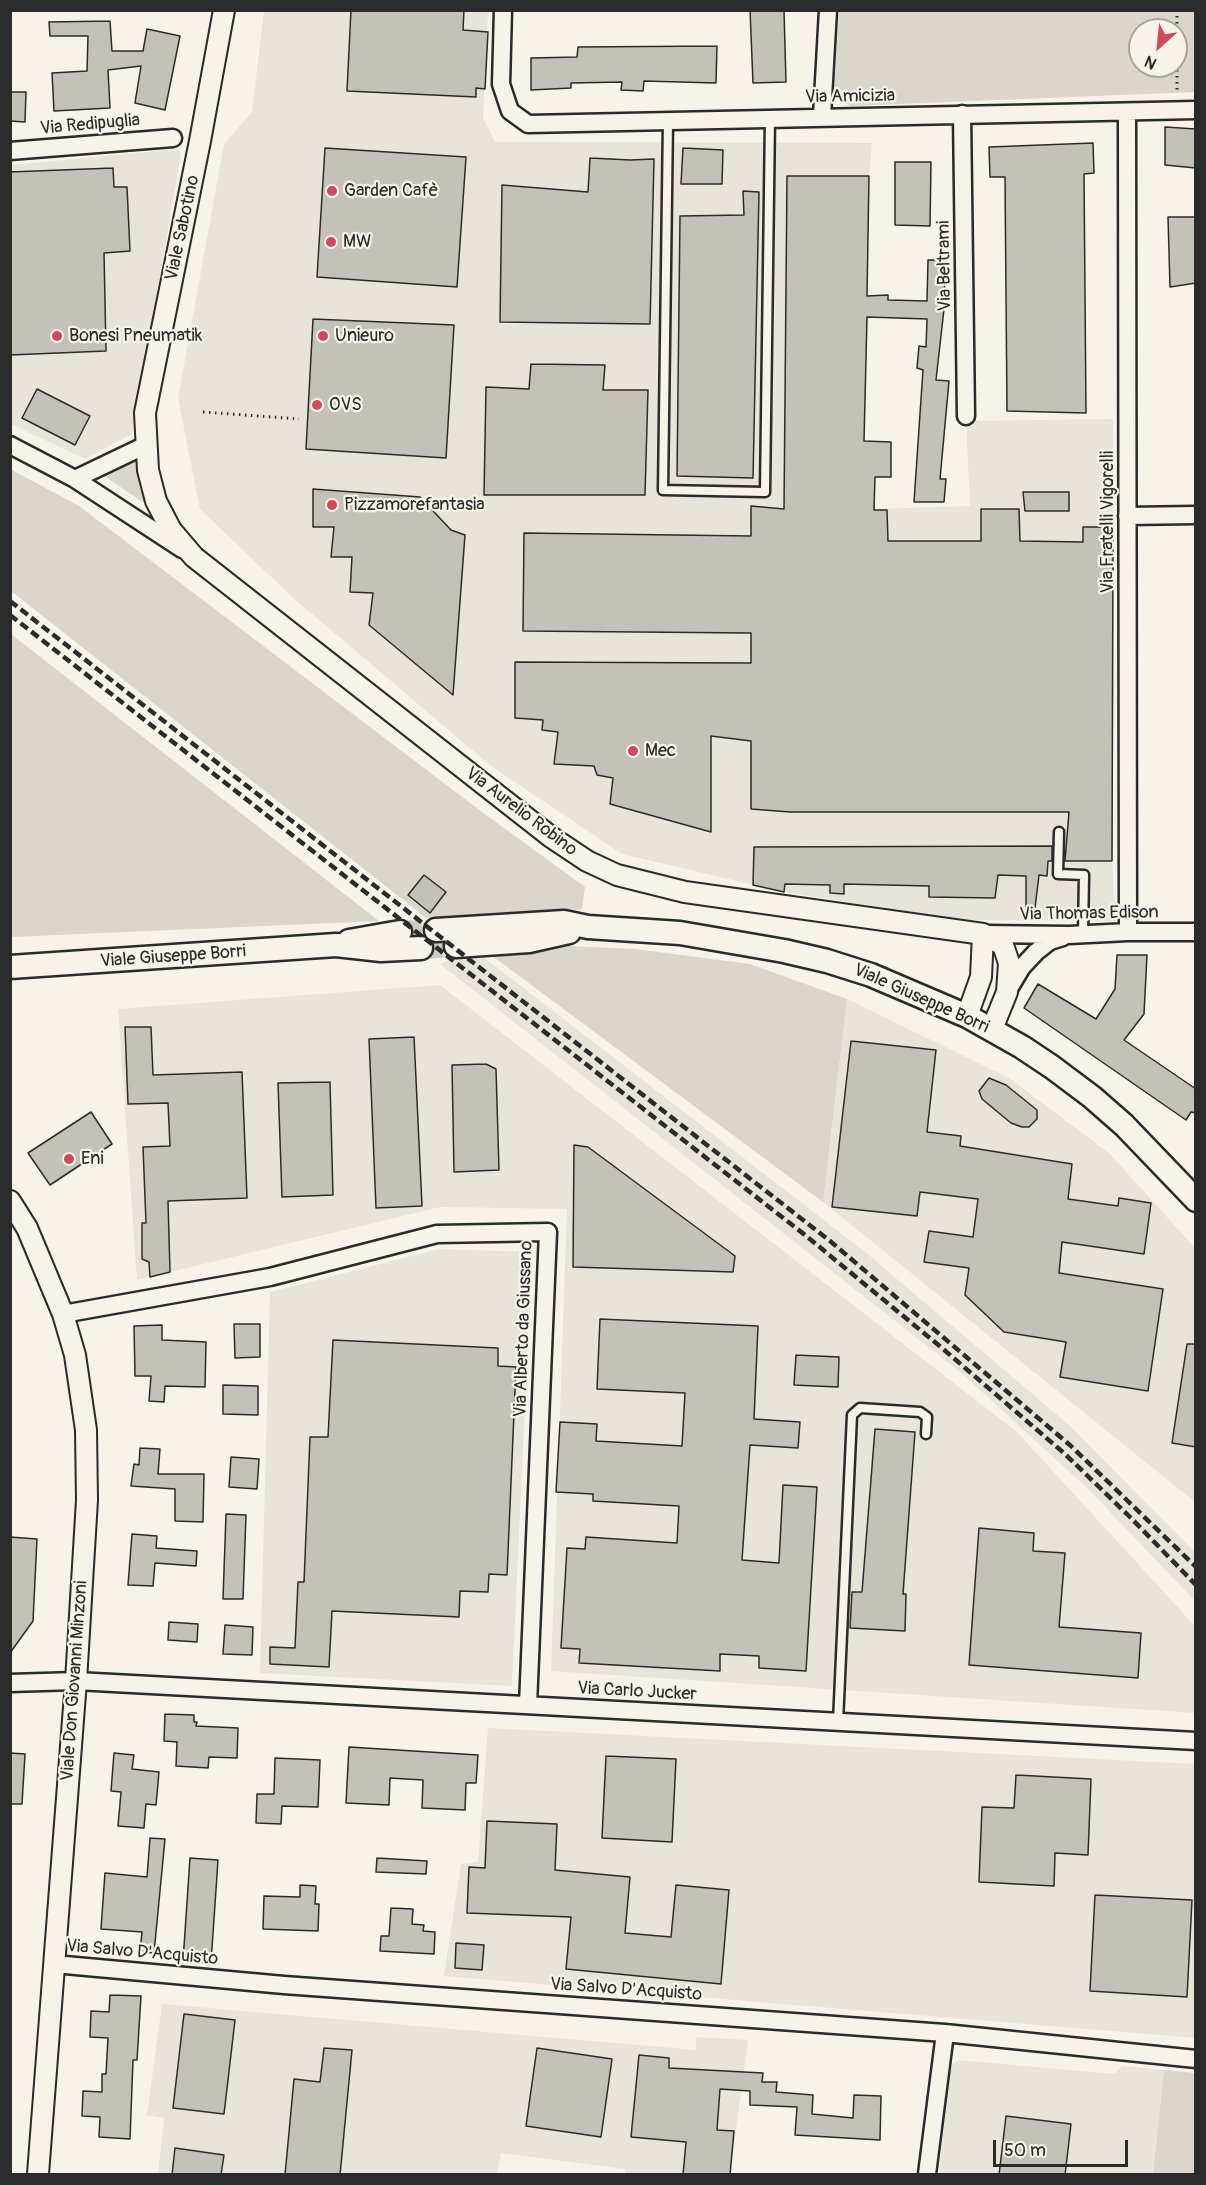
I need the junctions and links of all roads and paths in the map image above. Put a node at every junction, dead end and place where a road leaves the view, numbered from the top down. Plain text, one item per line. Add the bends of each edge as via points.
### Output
1 (224, 10) edge
2 (503, 10) edge
3 (828, 10) edge
4 (1177, 10) edge
5 (1196, 110) edge
6 (1177, 111) junction
7 (1127, 112) junction
8 (962, 114) junction
9 (822, 116) junction
10 (770, 118) junction
11 (669, 120) junction
12 (173, 138) dead end
13 (10, 151) edge
14 (203, 412) dead end
15 (966, 416) dead end
16 (299, 419) dead end
17 (10, 445) edge
18 (146, 445) junction
19 (75, 479) junction
20 (1196, 515) edge
21 (1127, 516) junction
22 (194, 557) junction
23 (1059, 832) dead end
24 (588, 927) junction
25 (436, 930) tunnel mouth
26 (400, 932) tunnel mouth
27 (1128, 932) junction
28 (1196, 932) edge
29 (983, 934) junction
30 (1076, 934) junction
31 (336, 945) junction
32 (456, 946) tunnel mouth
33 (421, 948) tunnel mouth
34 (10, 967) edge
35 (1007, 992) junction
36 (967, 1016) junction
37 (992, 1029) junction
38 (1196, 1200) edge
39 (10, 1201) edge
40 (63, 1314) junction
41 (926, 1434) dead end
42 (76, 1681) junction
43 (10, 1683) edge
44 (528, 1705) junction
45 (838, 1722) junction
46 (1196, 1741) edge
47 (54, 1964) junction
48 (945, 2033) junction
49 (1196, 2059) edge
50 (38, 2175) edge
51 (927, 2175) edge

1 - 18 street, Viale Sabotino via 145,413
2 - 11 street, Via Amicizia via 501,84 510,111 528,124
3 - 9 street
4 - 6 path
5 - 6 street, Via Amicizia
6 - 7 street, Via Amicizia
7 - 8 street, Via Amicizia
7 - 21 street, Via Fratelli Vigorelli
8 - 9 street, Via Amicizia
8 - 15 street, Via Beltrami
9 - 10 street, Via Amicizia
10 - 11 street, Via Amicizia
10 - 11 lane via 765,492 663,490
12 - 13 street, Via Redipuglia
14 - 16 path
17 - 19 street, Via Aurelio Robino
18 - 19 street
18 - 22 street, Via Aurelio Robino via 156,501 171,530
19 - 22 street, Via Aurelio Robino
20 - 21 street
21 - 27 street, Via Fratelli Vigorelli
22 - 29 street, Via Aurelio Robino via 551,837 587,861 617,875 685,892
23 - 30 lane via 1059,874 1084,875
24 - 25 main road, Viale Giuseppe Borri via 564,922
24 - 32 main road, Viale Giuseppe Borri via 539,939
24 - 36 main road, Viale Giuseppe Borri via 693,935 812,957 885,980
26 - 31 main road, Viale Giuseppe Borri
27 - 28 street, Via Thomas Edison
27 - 30 street, Via Thomas Edison
29 - 30 street, Via Thomas Edison
29 - 35 street via 1003,945 1009,963
29 - 36 street via 981,977
30 - 35 street via 1050,941 1036,952
31 - 33 main road, Viale Giuseppe Borri via 381,950
31 - 34 main road, Viale Giuseppe Borri
35 - 37 street
36 - 37 main road, Viale Giuseppe Borri
37 - 38 main road, Viale Giuseppe Borri via 1092,1097 1142,1142
39 - 40 street, Viale Don Giovanni Minzoni via 27,1228
40 - 42 street, Viale Don Giovanni Minzoni via 75,1355 86,1430 87,1500
40 - 44 street, Via Alberto da Giussano via 270,1277 437,1234 548,1232
41 - 45 lane via 927,1417 920,1412 860,1408 852,1415
42 - 43 street, Via Carlo Jucker
42 - 44 street, Via Carlo Jucker
42 - 47 street, Viale Don Giovanni Minzoni
44 - 45 street, Via Carlo Jucker
45 - 46 street, Via Carlo Jucker
47 - 48 street, Via Salvo D'Acquisto via 284,1985
47 - 50 street, Viale Don Giovanni Minzoni
48 - 49 street, Via Salvo D'Acquisto
48 - 51 street

